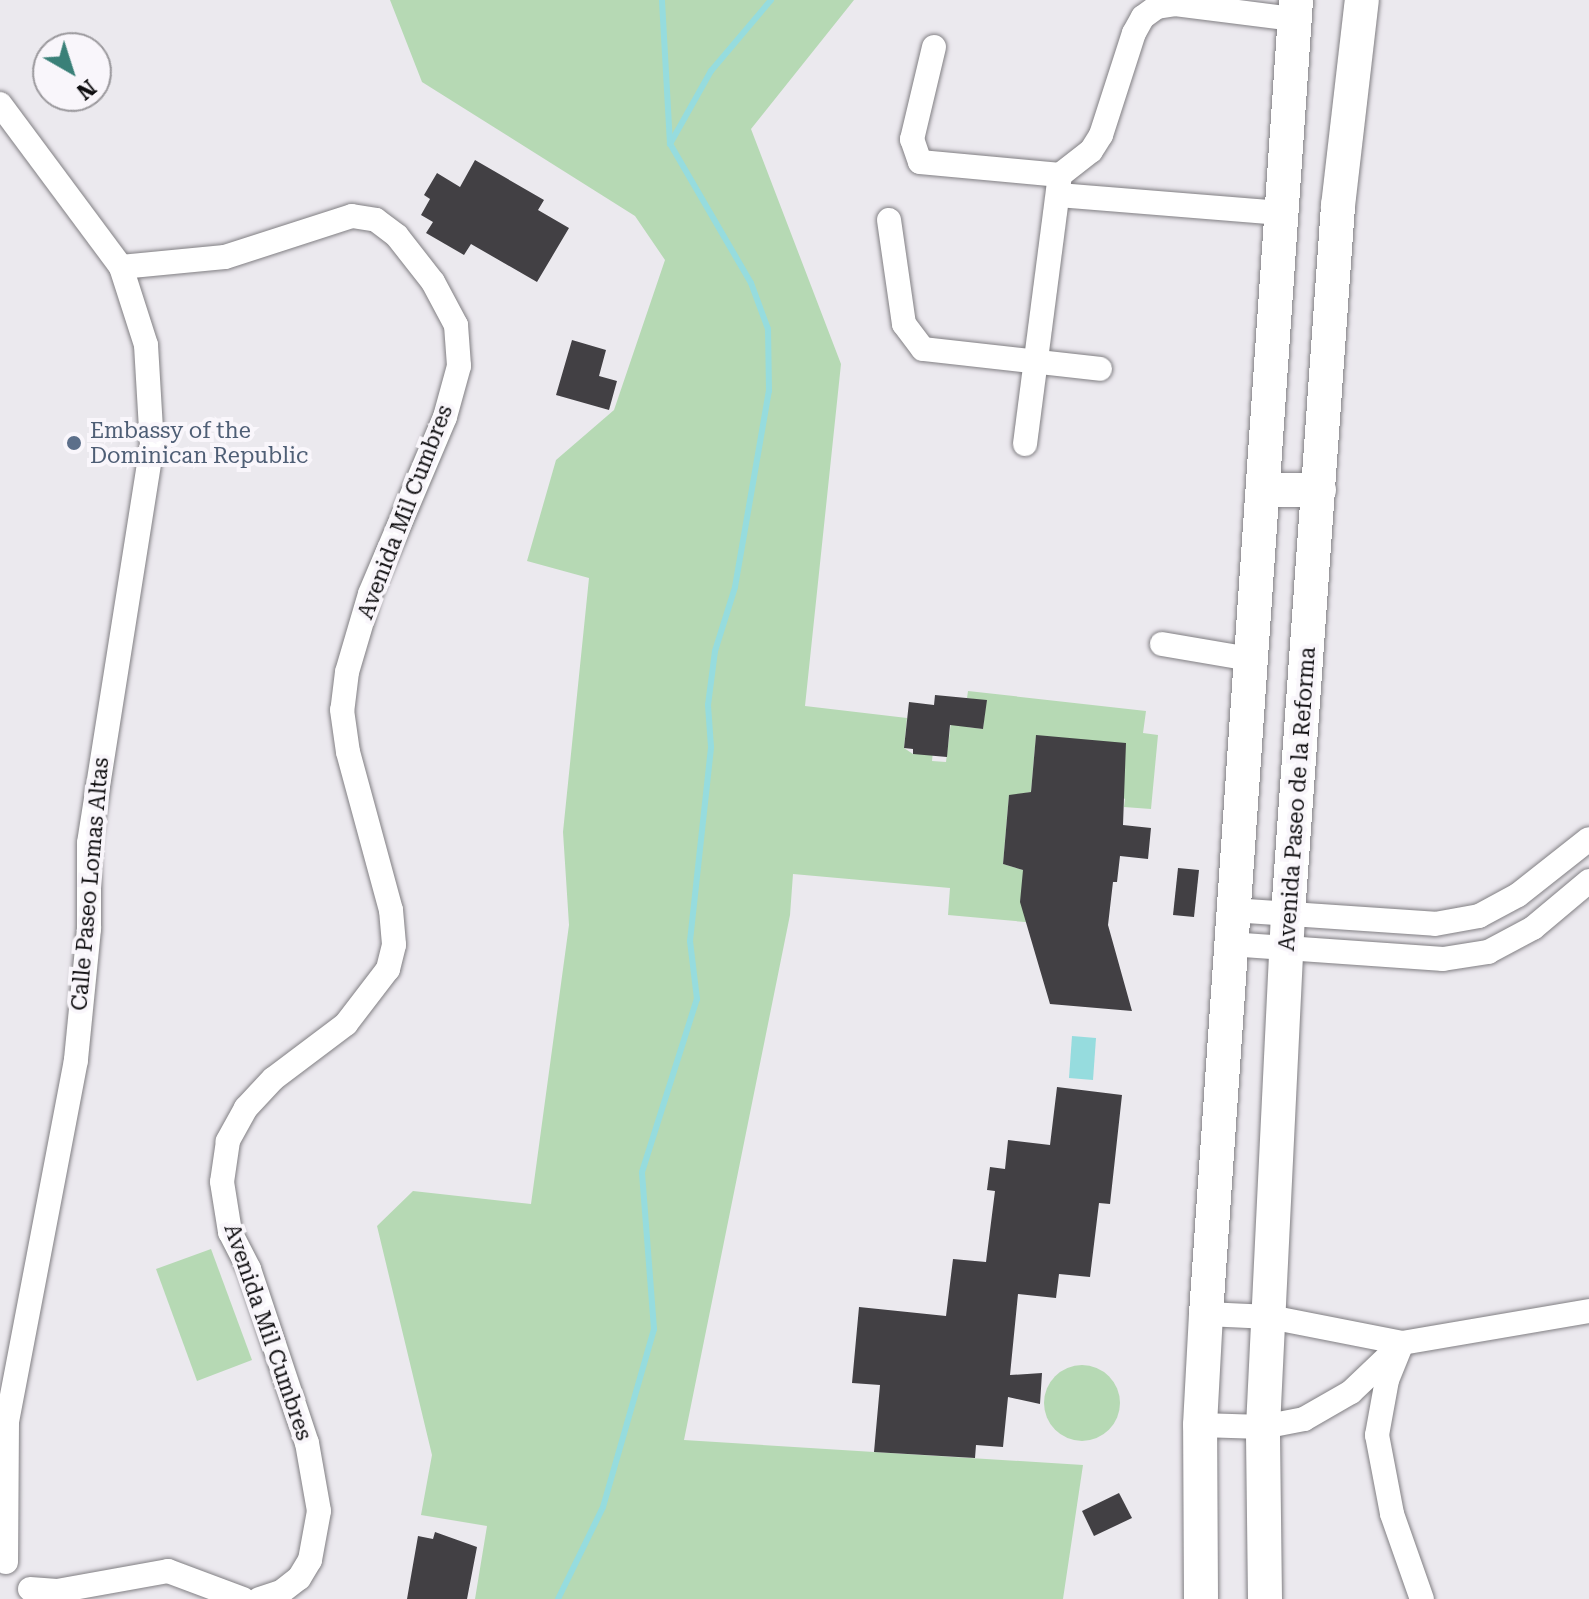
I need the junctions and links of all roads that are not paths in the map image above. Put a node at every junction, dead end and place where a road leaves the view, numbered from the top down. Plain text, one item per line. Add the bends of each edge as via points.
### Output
1 (1362, 0) edge
2 (1295, 10) edge
3 (934, 47) dead end
4 (0, 104) edge
5 (1059, 185) junction
6 (1281, 213) junction
7 (889, 220) dead end
8 (121, 267) junction
9 (1036, 363) junction
10 (1100, 369) dead end
11 (1025, 444) dead end
12 (1263, 490) junction
13 (1319, 490) junction
14 (1162, 644) dead end
15 (1250, 659) junction
16 (1589, 839) edge
17 (1589, 881) edge
18 (1232, 910) junction
19 (1288, 914) junction
20 (1229, 944) junction
21 (1287, 948) junction
22 (1589, 1311) edge
23 (1206, 1314) junction
24 (1270, 1317) junction
25 (1402, 1343) junction
26 (1200, 1425) junction
27 (1263, 1427) junction
28 (3, 1562) edge
29 (29, 1594) edge
30 (243, 1599) edge
31 (259, 1599) edge
32 (1201, 1599) edge
33 (1265, 1599) edge
34 (1422, 1599) edge

1 - 13 main road, Avenida Paseo de la Reforma via 1338,206
2 - 5 street via 1157,7 1134,33 1101,135
2 - 6 main road
3 - 5 street via 912,139 920,162
4 - 8 street, Calle Paseo Lomas Altas
5 - 6 street
5 - 9 street
6 - 12 main road
7 - 9 street via 904,324 911,338 938,354
8 - 28 street, Calle Paseo Lomas Altas via 146,345 152,445 89,843 89,929 76,1060 7,1423
8 - 31 street, Avenida Mil Cumbres via 225,257 352,216 376,220 397,236 433,282 456,325 459,366 445,417 370,594 347,672 342,710 348,752 391,910 394,945 388,969 346,1024 273,1079 246,1108 228,1141 222,1182 230,1232 249,1269 307,1443 319,1511 316,1538 299,1578 281,1592
9 - 10 street
9 - 11 street
12 - 13 main road
12 - 15 main road
13 - 19 main road, Avenida Paseo de la Reforma
14 - 15 street
15 - 18 main road
16 - 19 street via 1518,895 1479,916 1435,924
17 - 21 street via 1533,928 1488,952 1443,959
18 - 19 street
18 - 20 main road
19 - 21 main road, Avenida Paseo de la Reforma
20 - 21 street
20 - 23 main road
21 - 24 main road, Avenida Paseo de la Reforma
22 - 25 street
23 - 24 street
23 - 26 main road
24 - 25 street
24 - 27 main road, Avenida Paseo de la Reforma
25 - 27 street via 1337,1402 1304,1419
25 - 34 street via 1383,1394 1377,1435 1392,1514
26 - 27 street
26 - 32 main road
27 - 33 main road, Avenida Paseo de la Reforma
28 - 29 street via 20,1568
29 - 30 street via 168,1571

